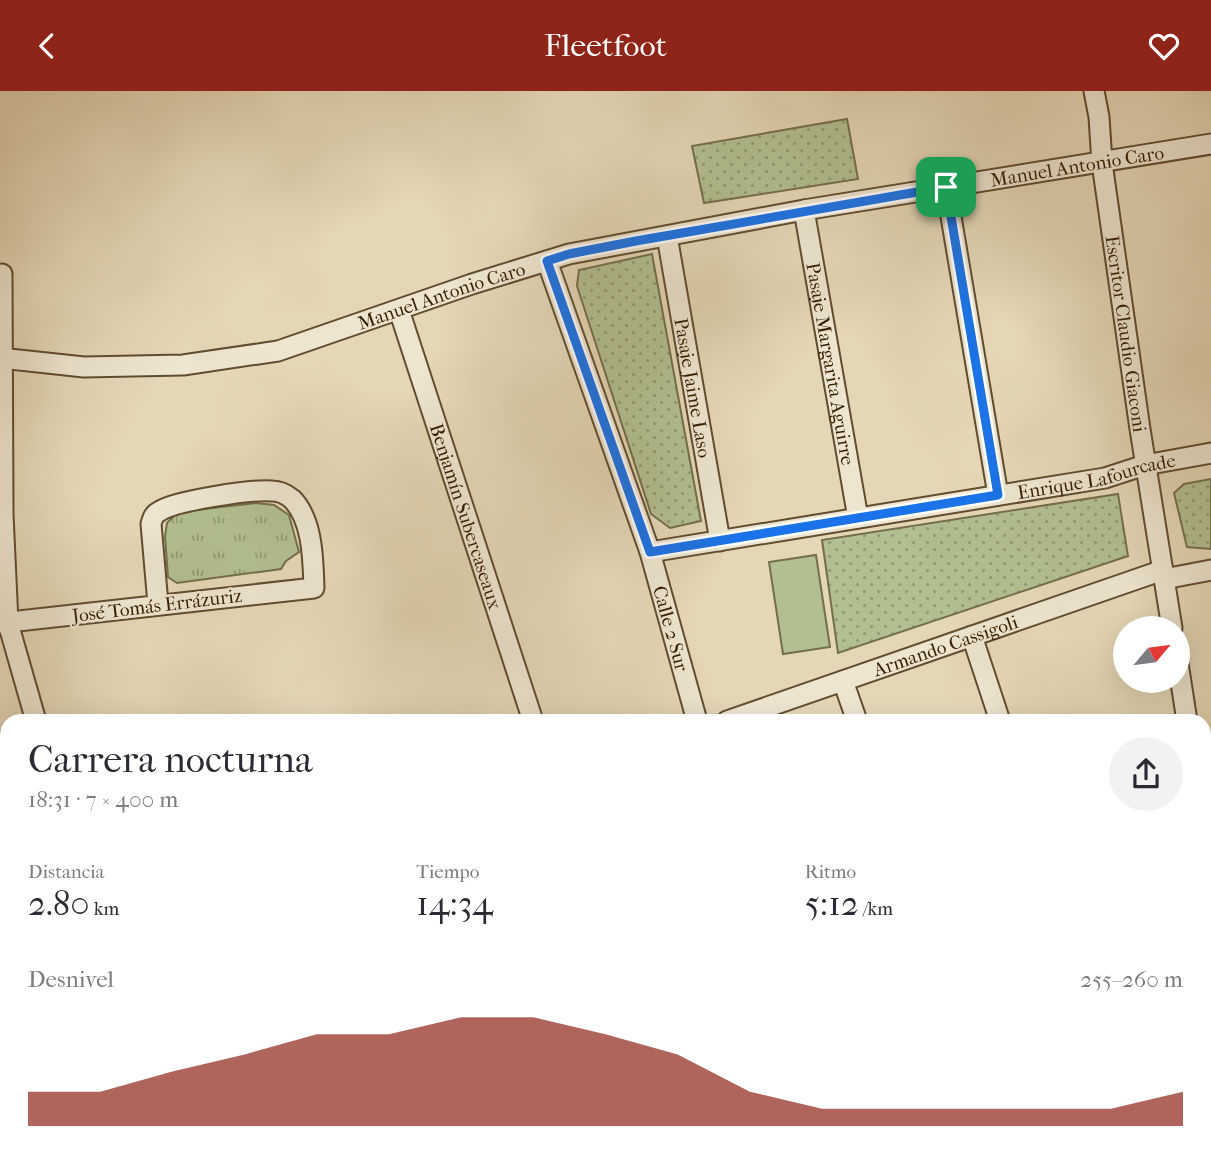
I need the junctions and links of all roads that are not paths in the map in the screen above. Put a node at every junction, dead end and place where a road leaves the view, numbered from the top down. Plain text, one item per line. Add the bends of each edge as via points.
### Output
1 (1094, 91) edge
2 (1211, 144) edge
3 (1102, 163) junction
4 (946, 187) junction
5 (804, 210) junction
6 (667, 236) junction
7 (547, 261) junction
8 (2, 274) dead end
9 (399, 310) junction
10 (1, 358) edge
11 (1211, 453) edge
12 (1145, 465) junction
13 (998, 495) junction
14 (858, 518) junction
15 (720, 541) junction
16 (650, 552) junction
17 (1211, 570) edge
18 (1163, 575) junction
19 (158, 604) junction
20 (1170, 616) edge
21 (4, 623) edge
22 (972, 636) junction
23 (843, 681) junction
24 (1183, 693) edge
25 (34, 714) edge
26 (531, 714) edge
27 (695, 714) edge
28 (747, 714) edge
29 (855, 714) edge
30 (998, 714) edge
31 (1186, 714) edge

1 - 3 street, Escritor Claudio Giaconi
2 - 3 street, Manuel Antonio Caro
3 - 4 street, Manuel Antonio Caro
3 - 12 street, Escritor Claudio Giaconi
4 - 5 street, Manuel Antonio Caro
4 - 13 street
5 - 6 street, Manuel Antonio Caro
5 - 14 street, Pasaje Margarita Aguirre
6 - 7 street, Manuel Antonio Caro
6 - 15 street, Pasaje Jaime Laso
7 - 9 street, Manuel Antonio Caro
7 - 16 street, Calle 2 Sur
8 - 10 street
9 - 10 street, Manuel Antonio Caro via 278,351 183,365 84,367
9 - 26 street, Benjamín Subercaseaux
10 - 21 street
11 - 12 street, Enrique Lafourcade
12 - 13 street, Enrique Lafourcade via 1105,478
12 - 18 street, Escritor Claudio Giaconi
13 - 14 street, Enrique Lafourcade
14 - 15 street, Enrique Lafourcade
15 - 16 street, Enrique Lafourcade
16 - 27 street, Calle 2 Sur
17 - 18 street, Armando Cassigoli
18 - 20 street, Escritor Claudio Giaconi
18 - 22 street, Armando Cassigoli
19 - 19 street, José Tomás Errázuriz via 151,524 153,516 165,507 264,491 284,493 297,506 309,537 314,588
19 - 21 street, José Tomás Errázuriz
21 - 25 street
22 - 23 street, Armando Cassigoli
22 - 30 street
23 - 28 street, Armando Cassigoli
23 - 29 street
24 - 31 street

